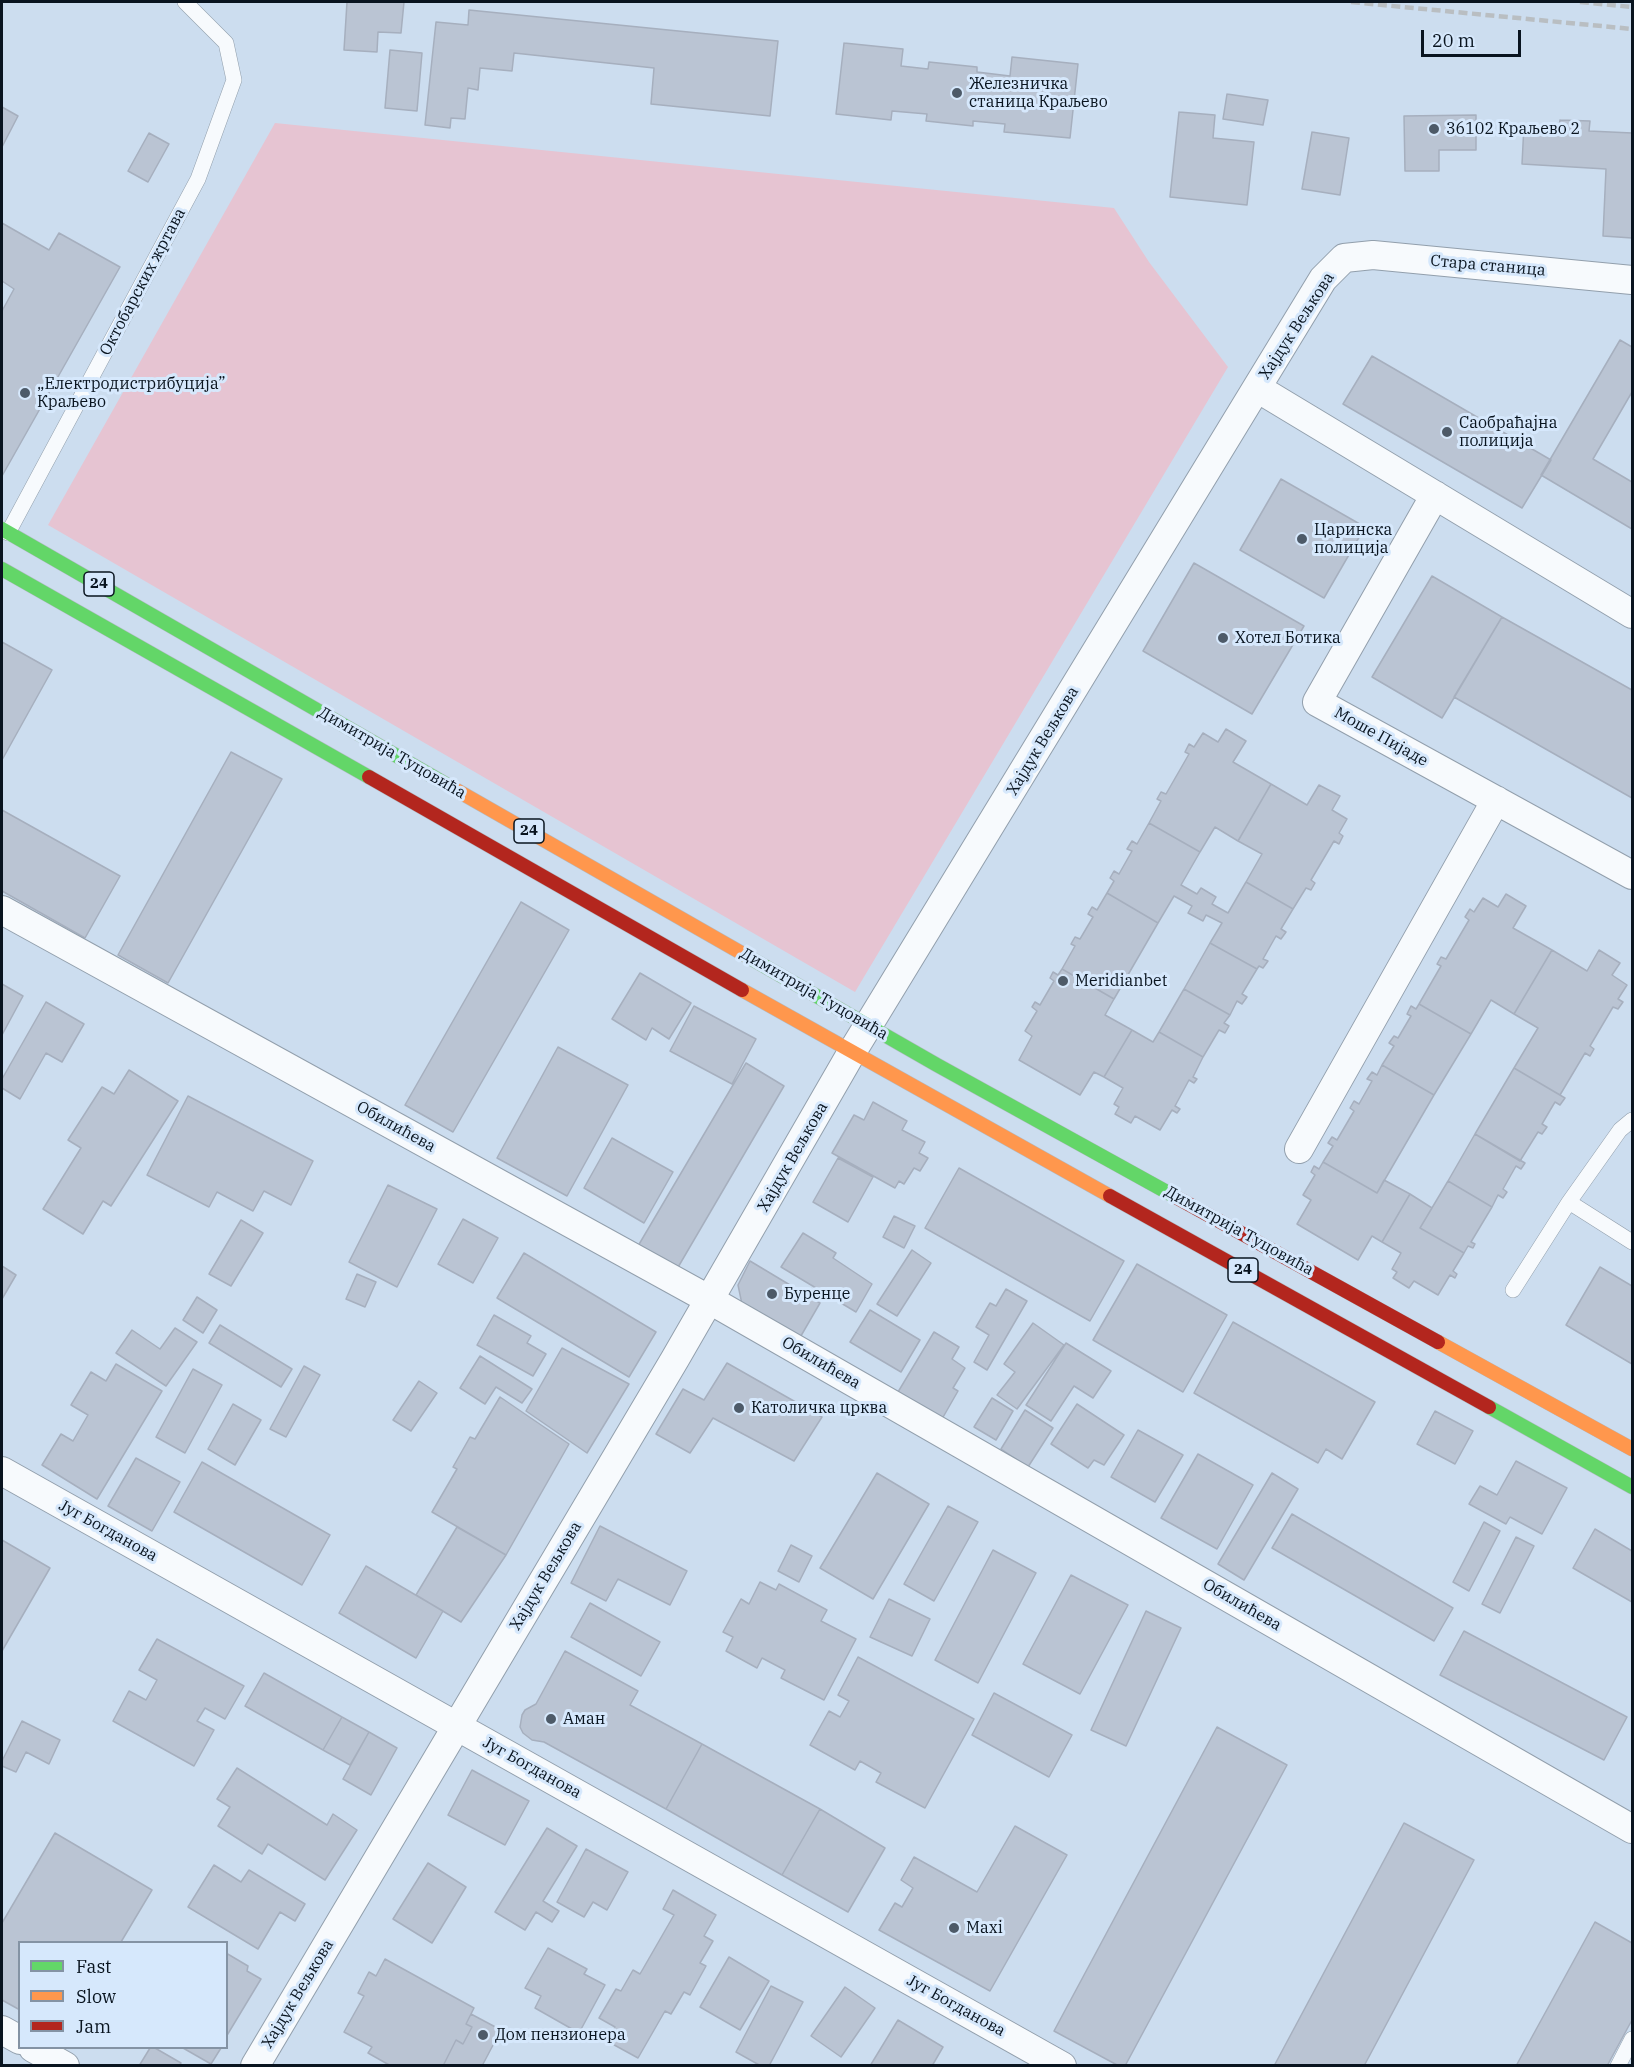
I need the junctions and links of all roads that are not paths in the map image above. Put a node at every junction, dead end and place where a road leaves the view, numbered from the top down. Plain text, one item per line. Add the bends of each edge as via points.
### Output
1 (185, 2) edge
2 (1344, 258) joint
3 (1632, 280) edge
4 (1257, 388) junction
5 (1435, 495) junction
6 (4, 535) edge
7 (2, 569) edge
8 (1632, 614) edge
9 (1496, 800) junction
10 (1632, 875) edge
11 (2, 910) edge
12 (868, 1026) junction
13 (852, 1052) junction
14 (1632, 1120) edge
15 (1299, 1149) dead end
16 (1569, 1202) junction
17 (1632, 1242) edge
18 (1513, 1290) dead end
19 (710, 1300) junction
20 (1632, 1449) edge
21 (2, 1471) edge
22 (1632, 1487) edge
23 (457, 1726) junction
24 (1630, 1823) edge
25 (2, 2030) edge
26 (18, 2039) edge
27 (1632, 2039) edge
28 (35, 2049) edge
29 (65, 2066) edge
30 (255, 2066) edge
31 (1062, 2066) edge
32 (1618, 2066) edge

1 - 6 lane, Октобарских жртава via 226,43 234,80 198,179
2 - 3 street, Стара станица via 1373,255
2 - 4 street, Хајдук Вељкова via 1323,279
4 - 5 street
4 - 12 street, Хајдук Вељкова
5 - 8 street
5 - 9 street, Моше Пијаде via 1317,702
6 - 12 main road, Димитрија Туцовића / 24
7 - 13 main road, Димитрија Туцовића / 24
9 - 10 street, Моше Пијаде
9 - 15 street
11 - 19 street, Обилићева
12 - 13 street, Хајдук Вељкова
12 - 20 main road, Димитрија Туцовића / 24
13 - 19 street, Хајдук Вељкова
13 - 22 main road, Димитрија Туцовића / 24
14 - 16 lane via 1620,1130
16 - 17 lane
16 - 18 lane
19 - 23 street, Хајдук Вељкова
19 - 24 street, Обилићева
21 - 23 street, Југ Богданова
23 - 30 street, Хајдук Вељкова
23 - 31 street, Југ Богданова
25 - 26 street
27 - 32 lane
28 - 29 street

